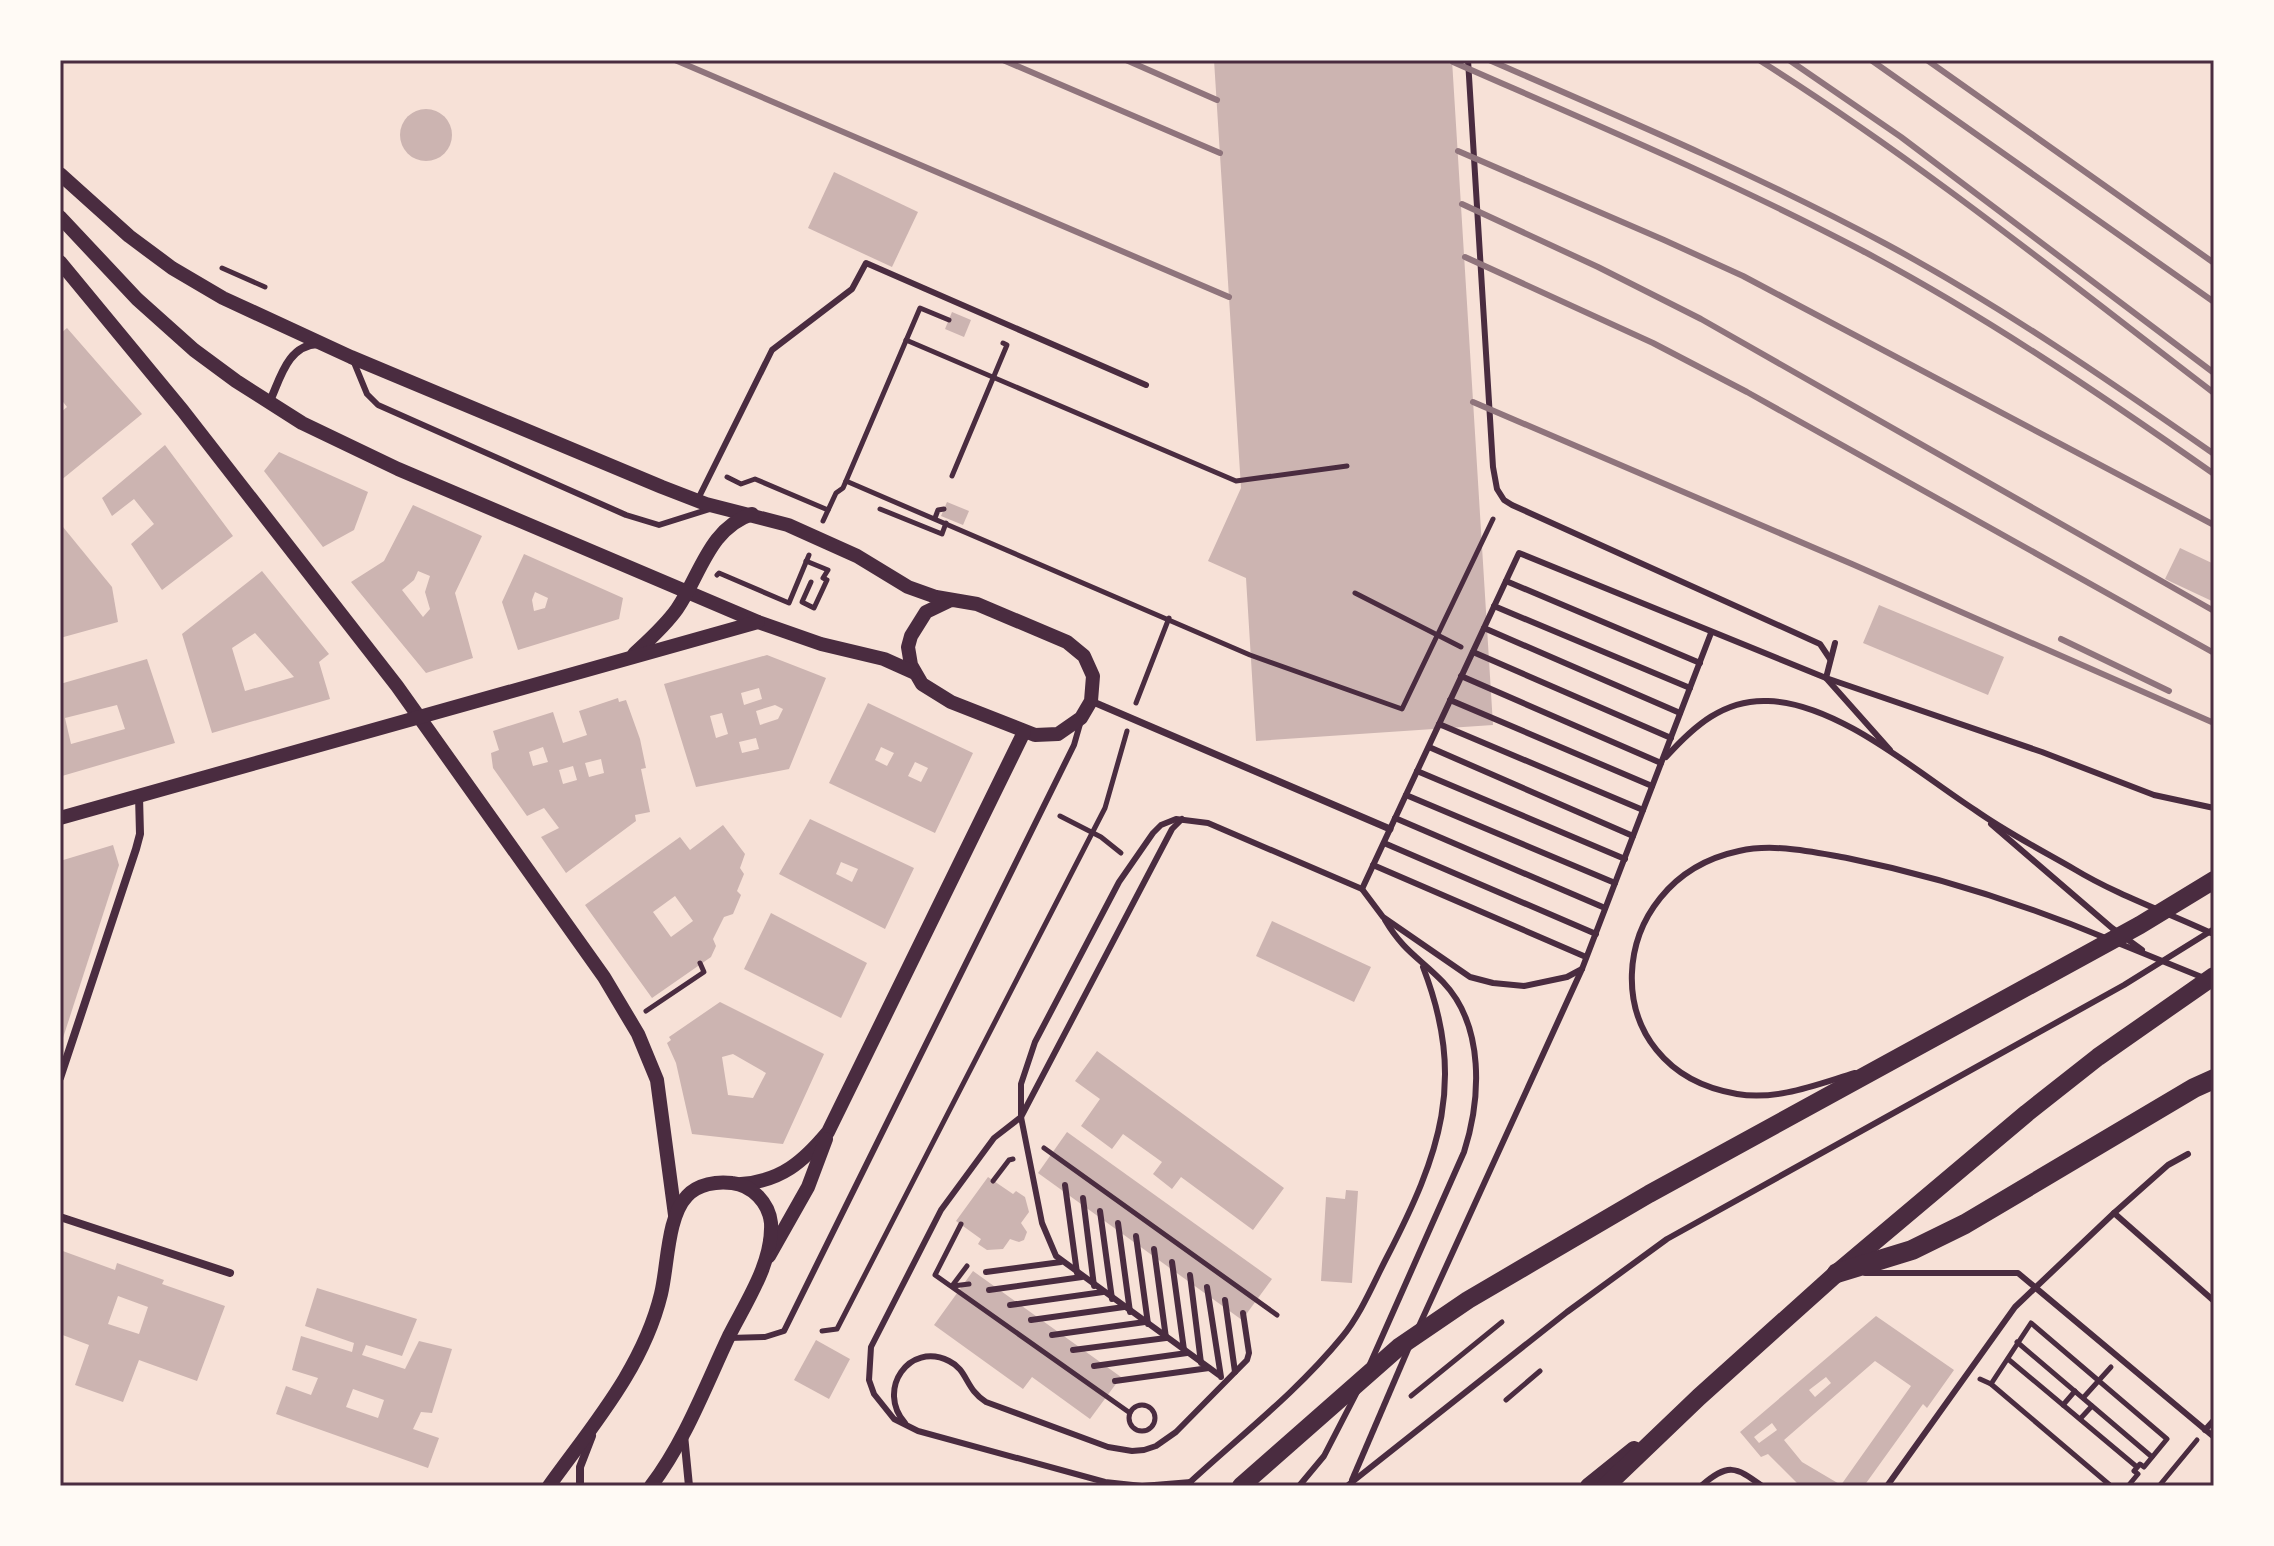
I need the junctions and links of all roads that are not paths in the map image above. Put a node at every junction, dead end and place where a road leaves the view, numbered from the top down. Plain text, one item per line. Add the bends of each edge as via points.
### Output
1 (1468, 60) edge
2 (60, 174) edge
3 (60, 217) edge
4 (60, 262) edge
5 (323, 344) junction
6 (351, 357) junction
7 (1146, 385) dead end
8 (269, 403) junction
9 (697, 501) junction
10 (718, 507) junction
11 (752, 514) junction
12 (1506, 581) junction
13 (688, 591) junction
14 (951, 600) junction
15 (1494, 606) junction
16 (758, 622) junction
17 (1484, 628) junction
18 (1711, 633) junction
19 (1835, 643) dead end
20 (1473, 652) junction
21 (632, 656) junction
22 (1830, 659) junction
23 (1700, 663) junction
24 (913, 672) junction
25 (1461, 676) junction
26 (1826, 678) junction
27 (1690, 688) junction
28 (1450, 700) junction
29 (1091, 701) junction
30 (1680, 713) junction
31 (420, 717) junction
32 (1081, 718) junction
33 (1439, 724) junction
34 (1024, 732) junction
35 (1671, 738) junction
36 (1429, 747) junction
37 (1895, 756) junction
38 (1661, 763) junction
39 (1417, 771) junction
40 (1652, 786) junction
41 (1406, 795) junction
42 (139, 796) junction
43 (2214, 808) edge
44 (1643, 810) junction
45 (1977, 812) junction
46 (60, 818) edge
47 (1395, 818) junction
48 (1182, 819) junction
49 (1390, 829) junction
50 (1633, 836) junction
51 (1384, 843) junction
52 (1625, 859) junction
53 (1373, 865) junction
54 (2214, 880) edge
55 (1615, 883) junction
56 (1362, 889) junction
57 (1605, 908) junction
58 (1383, 917) junction
59 (2214, 931) edge
60 (1596, 934) junction
61 (1586, 957) junction
62 (2155, 958) junction
63 (1421, 964) junction
64 (1582, 969) junction
65 (2214, 976) edge
66 (2214, 983) edge
67 (1886, 1064) junction
68 (60, 1078) edge
69 (2214, 1079) edge
70 (1021, 1117) junction
71 (828, 1132) junction
72 (2188, 1154) dead end
73 (740, 1184) junction
74 (1065, 1185) dead end
75 (1083, 1198) dead end
76 (1100, 1211) dead end
77 (2114, 1213) junction
78 (675, 1215) junction
79 (60, 1217) edge
80 (1118, 1223) dead end
81 (1136, 1236) dead end
82 (1154, 1249) dead end
83 (1061, 1262) junction
84 (1172, 1262) dead end
85 (764, 1263) junction
86 (986, 1272) dead end
87 (230, 1273) dead end
88 (1837, 1273) junction
89 (1079, 1275) junction
90 (1190, 1275) dead end
91 (1094, 1286) junction
92 (2034, 1286) junction
93 (1207, 1287) dead end
94 (989, 1290) dead end
95 (1103, 1292) junction
96 (1112, 1299) junction
97 (1225, 1300) dead end
98 (2214, 1301) edge
99 (1010, 1305) dead end
100 (1127, 1309) junction
101 (1243, 1313) dead end
102 (1031, 1320) dead end
103 (1146, 1323) junction
104 (1052, 1335) dead end
105 (729, 1338) junction
106 (1166, 1338) junction
107 (1073, 1350) dead end
108 (1186, 1351) junction
109 (1201, 1363) junction
110 (1094, 1366) dead end
111 (1209, 1368) junction
112 (1235, 1372) junction
113 (1219, 1375) junction
114 (1115, 1381) dead end
115 (1219, 1388) junction
116 (1699, 1397) junction
117 (604, 1410) junction
118 (2214, 1420) edge
119 (2205, 1430) junction
120 (918, 1431) junction
121 (683, 1434) junction
122 (2214, 1437) edge
123 (1189, 1484) edge
124 (549, 1486) edge
125 (580, 1486) edge
126 (651, 1486) edge
127 (689, 1486) edge
128 (1241, 1486) edge
129 (1299, 1486) edge
130 (1348, 1486) edge
131 (1588, 1486) edge
132 (1606, 1486) edge
133 (1701, 1486) edge
134 (1762, 1486) edge
135 (1887, 1486) edge

1 - 22 lane via 1493,467 1499,493 1512,505 1820,644
2 - 5 street via 172,268
3 - 8 street via 160,321
4 - 31 street
5 - 6 street
5 - 8 street via 304,346 292,356
6 - 9 street
6 - 10 lane via 367,394 378,405 626,515 659,525
7 - 9 lane via 866,263 852,289 772,350
8 - 13 street via 398,469
9 - 10 street
10 - 11 street
11 - 13 street via 721,532
11 - 14 street via 817,536 908,587
12 - 15 lane
12 - 18 lane via 1519,553
12 - 23 lane
13 - 16 street
13 - 21 street via 668,622
14 - 24 street via 933,606 915,626 908,647
14 - 29 street via 988,608 1074,647 1093,676
15 - 17 lane
15 - 27 lane
16 - 21 street
16 - 24 street
17 - 20 lane
17 - 30 lane
18 - 23 lane
18 - 26 lane
19 - 22 lane
20 - 25 lane
20 - 35 lane
21 - 31 street
22 - 26 lane
23 - 27 lane
24 - 34 street via 941,697
25 - 28 lane
25 - 38 lane
26 - 37 lane
26 - 43 lane via 2154,795
27 - 30 lane
28 - 33 lane
28 - 40 lane
29 - 32 street
29 - 49 street
30 - 35 lane
31 - 42 street
31 - 78 street via 604,977 638,1034 657,1080
32 - 34 street via 1058,734
32 - 105 lane via 1068,758 784,1331
33 - 36 lane
33 - 44 lane
34 - 71 street
35 - 38 lane
36 - 39 lane
36 - 50 lane
37 - 38 lane via 1825,716 1767,701 1738,703 1704,720
37 - 45 lane
38 - 40 lane
39 - 41 lane
39 - 52 lane
40 - 44 lane
41 - 47 lane
41 - 55 lane
42 - 46 street
42 - 68 street via 136,849
44 - 50 lane
45 - 59 lane via 2077,871
45 - 62 lane via 2112,928
47 - 49 lane
47 - 57 lane
48 - 56 lane via 1220,828
48 - 70 lane via 1172,829
48 - 70 lane via 1157,829 1119,882 1026,1064
49 - 51 lane
50 - 52 lane
51 - 53 lane
51 - 60 lane
52 - 55 lane
53 - 56 lane
53 - 61 lane
54 - 67 main road
55 - 57 lane
56 - 58 lane
57 - 60 lane
58 - 63 lane
58 - 64 lane via 1470,977 1524,986
59 - 130 lane via 1667,1239
60 - 61 lane
61 - 64 lane
62 - 66 lane
62 - 67 lane via 2061,919 1918,873 1781,848 1712,859 1671,886 1649,912 1635,942 1633,1005 1655,1047 1688,1076 1737,1094 1766,1095
63 - 123 lane via 1443,1041 1443,1115 1397,1237 1343,1335 1305,1378
63 - 129 lane via 1454,995 1471,1035 1475,1084 1470,1134 1360,1387 1324,1456
64 - 130 lane
65 - 88 main road via 2098,1057
67 - 128 main road via 1448,1312 1399,1347
69 - 88 highway via 1965,1224 1912,1250
70 - 83 lane via 1042,1223
70 - 120 lane via 994,1138 941,1210 871,1347 869,1380 874,1394 894,1419
71 - 73 street via 793,1168 766,1181
71 - 85 street via 808,1187
72 - 77 lane
73 - 78 street via 694,1189
73 - 85 street via 761,1199 769,1214
74 - 89 lane
75 - 91 lane
76 - 96 lane
77 - 92 lane
77 - 98 lane
78 - 117 street via 662,1291 647,1338
79 - 87 street
80 - 100 lane
81 - 103 lane
82 - 106 lane
83 - 86 lane
83 - 89 lane
84 - 108 lane
85 - 105 street
88 - 92 lane via 2018,1273
88 - 116 main road
89 - 91 lane
89 - 94 lane
90 - 109 lane
91 - 95 lane
92 - 119 lane
92 - 135 lane
93 - 113 lane
95 - 96 lane
95 - 99 lane
96 - 100 lane
97 - 112 lane
100 - 102 lane
100 - 103 lane
101 - 112 lane via 1249,1357
103 - 104 lane
103 - 106 lane
105 - 121 street
106 - 107 lane
106 - 108 lane
108 - 109 lane
108 - 110 lane
109 - 111 lane
111 - 113 lane
111 - 114 lane
112 - 115 lane
113 - 115 lane
115 - 120 lane via 1166,1440 1144,1450 1120,1450 986,1402 973,1393 954,1364 926,1357 907,1366 893,1391 901,1418
116 - 131 main road
116 - 132 main road
117 - 124 street
117 - 125 street via 583,1456
118 - 119 lane
119 - 122 lane
120 - 123 lane via 1105,1482
121 - 126 street
121 - 127 street
133 - 134 lane via 1728,1469 1738,1469

